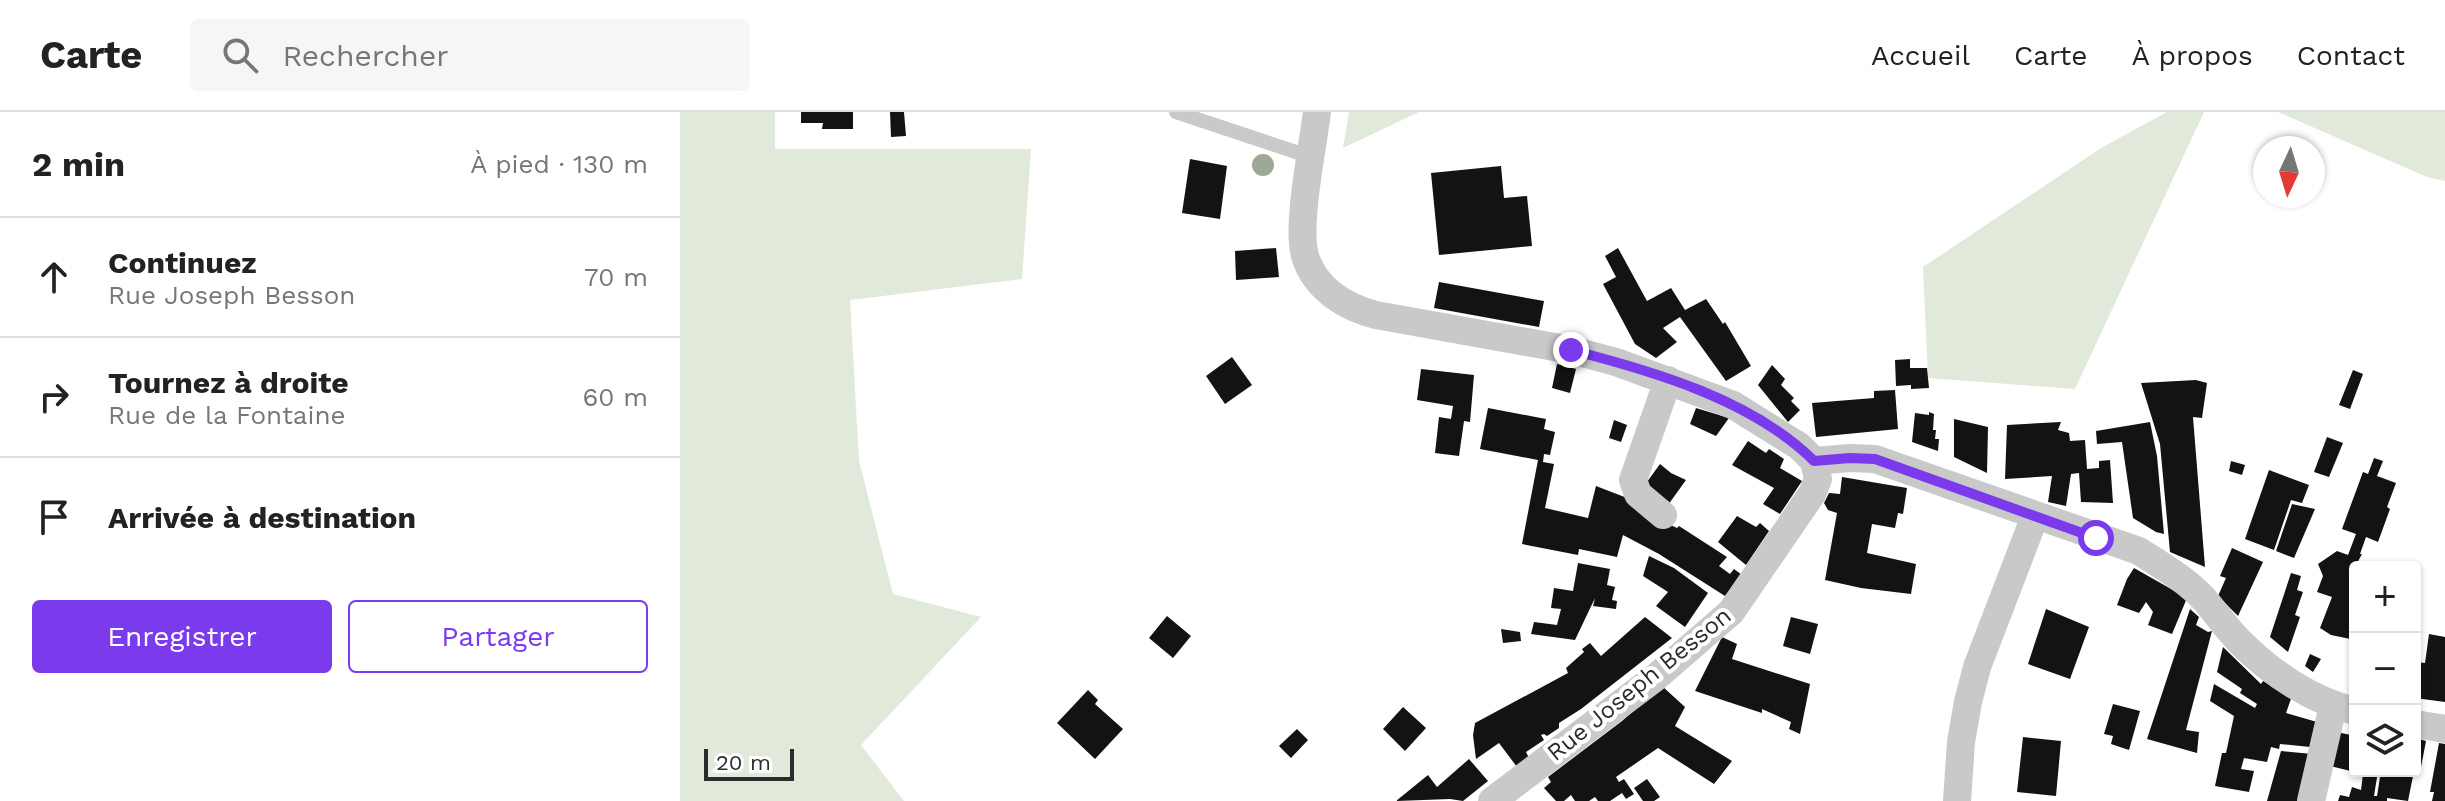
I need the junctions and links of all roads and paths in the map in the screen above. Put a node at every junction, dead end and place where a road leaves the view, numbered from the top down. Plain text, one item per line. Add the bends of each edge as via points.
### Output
1 (1176, 112) edge
2 (1317, 112) edge
3 (1311, 157) junction
4 (1668, 380) junction
5 (1814, 461) junction
6 (1663, 515) dead end
7 (2035, 516) junction
8 (2344, 708) edge
9 (2421, 725) edge
10 (2445, 729) edge
11 (1492, 801) edge
12 (1957, 801) edge
13 (2311, 801) edge

1 - 3 lane
2 - 3 street
3 - 4 street via 1302,230 1306,259 1338,300 1376,315 1571,350
4 - 5 street via 1733,405
4 - 6 street via 1633,480 1638,494
5 - 7 street via 1875,459
5 - 11 street, Rue Joseph Besson via 1818,479 1812,494 1731,612 1656,677
7 - 8 street via 2139,551 2203,598 2269,670
7 - 12 street via 1971,690
8 - 13 street
9 - 10 street

